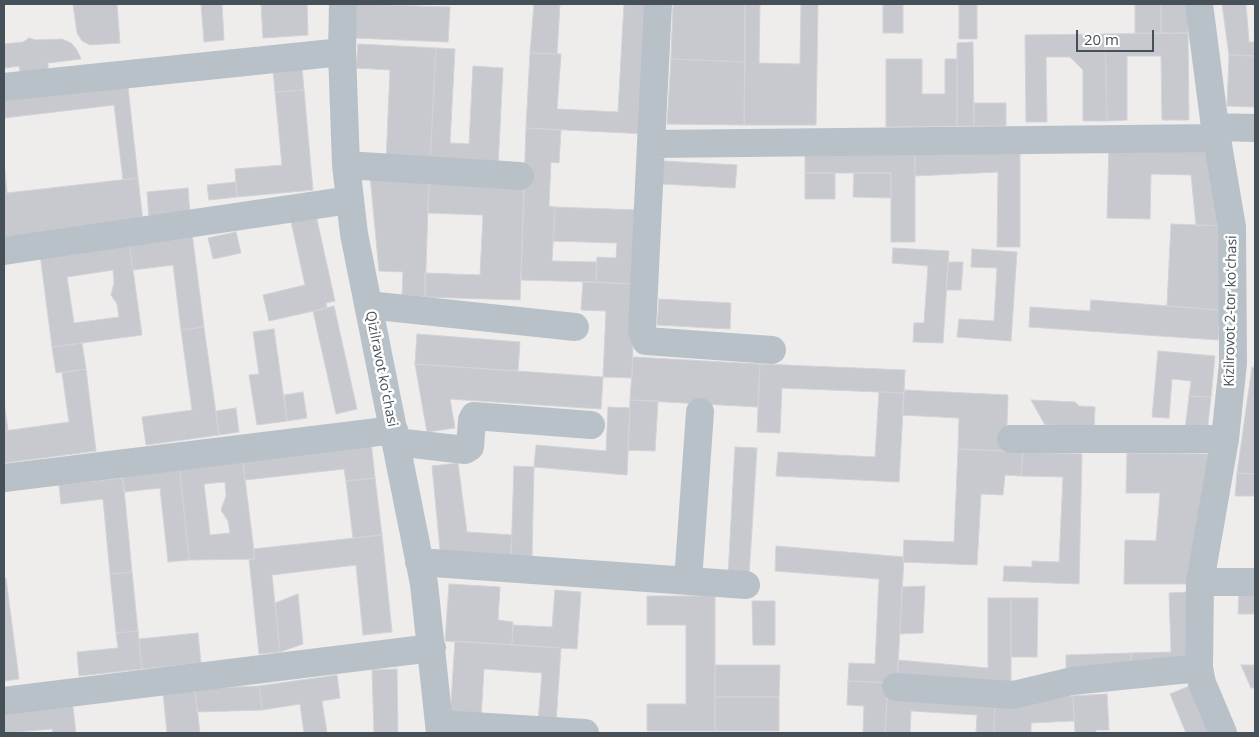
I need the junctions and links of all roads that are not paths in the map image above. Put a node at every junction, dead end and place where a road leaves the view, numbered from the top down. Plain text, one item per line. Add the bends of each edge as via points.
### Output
1 (343, 4) edge
2 (658, 4) edge
3 (1199, 4) edge
4 (342, 52) junction
5 (4, 87) edge
6 (1255, 128) edge
7 (1217, 133) junction
8 (651, 144) junction
9 (346, 165) junction
10 (520, 176) dead end
11 (350, 200) junction
12 (4, 251) edge
13 (368, 305) junction
14 (575, 326) dead end
15 (772, 350) dead end
16 (1244, 363) edge
17 (700, 412) dead end
18 (591, 425) dead end
19 (395, 436) junction
20 (1011, 439) dead end
21 (1225, 439) junction
22 (4, 478) edge
23 (419, 562) junction
24 (688, 581) junction
25 (1200, 582) junction
26 (1255, 582) edge
27 (746, 585) dead end
28 (432, 648) junction
29 (1199, 668) junction
30 (896, 687) dead end
31 (4, 701) edge
32 (440, 729) edge
33 (585, 733) edge
34 (1223, 733) edge

1 - 4 street, Qizilravot koʻchasi
2 - 8 street
3 - 7 street, Kizilrovot 2-tor koʻchasi
4 - 5 street
4 - 9 street, Qizilravot koʻchasi
6 - 7 street
7 - 8 street
7 - 16 street, Kizilrovot 2-tor koʻchasi via 1232,227
8 - 15 street via 642,331 646,341
9 - 10 street
9 - 11 street, Qizilravot koʻchasi
11 - 12 street
11 - 13 street, Qizilravot koʻchasi
13 - 14 street
13 - 19 street, Qizilravot koʻchasi
16 - 21 street, Kizilrovot 2-tor koʻchasi
17 - 24 street
18 - 19 street via 474,416 470,447 465,450
19 - 22 street
19 - 23 street, Qizilravot koʻchasi
20 - 21 street
21 - 25 street, Kizilrovot 2-tor koʻchasi
23 - 24 street
23 - 28 street, Qizilravot koʻchasi
24 - 27 street
25 - 26 street
25 - 29 street, Kizilrovot 2-tor koʻchasi
28 - 31 street
28 - 32 street, Qizilravot koʻchasi
29 - 30 street via 1072,681 1013,695
29 - 34 street, Kizilrovot 2-tor koʻchasi
32 - 33 street

